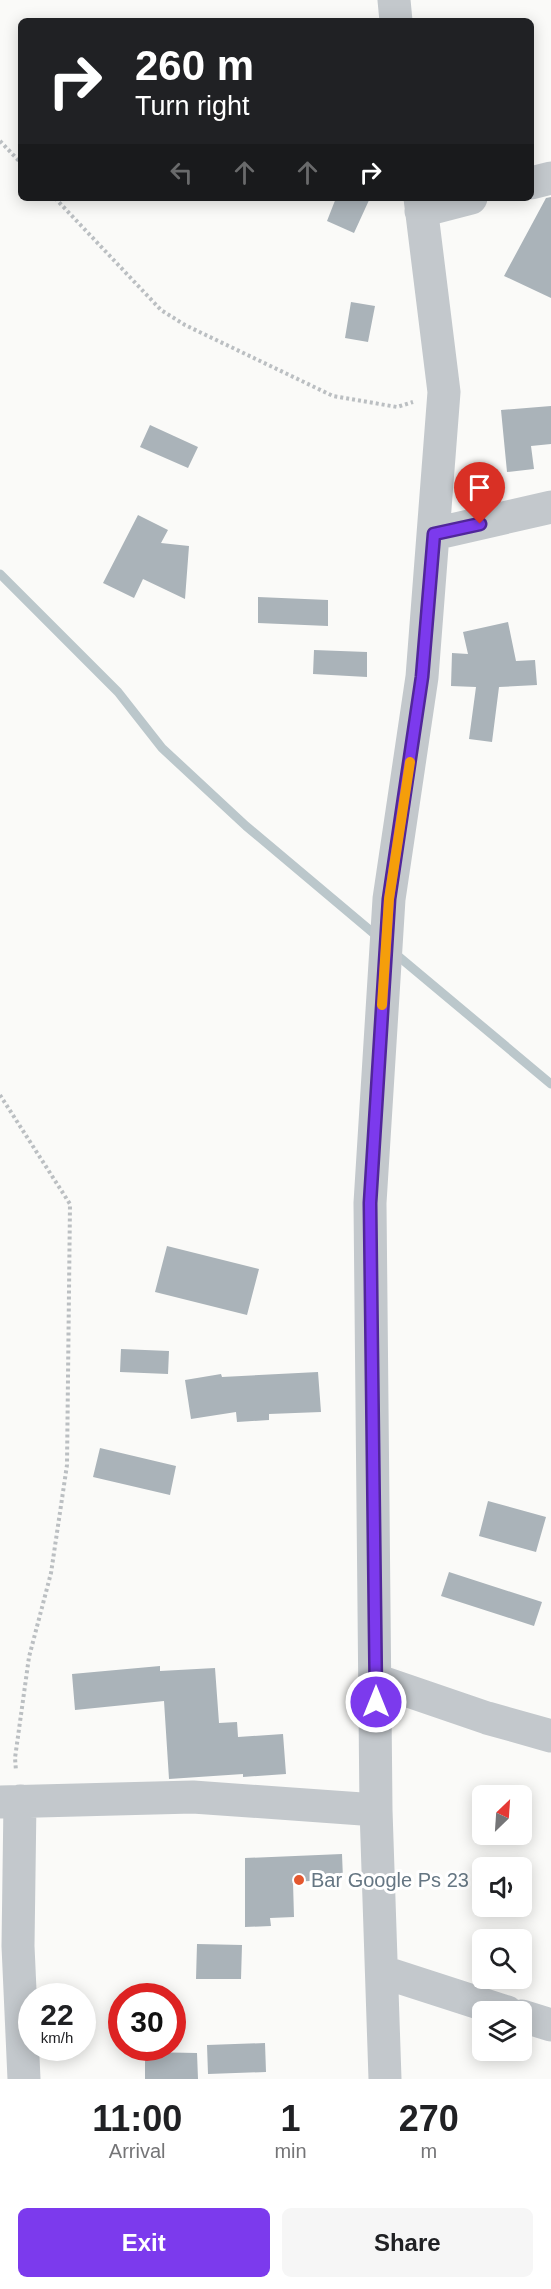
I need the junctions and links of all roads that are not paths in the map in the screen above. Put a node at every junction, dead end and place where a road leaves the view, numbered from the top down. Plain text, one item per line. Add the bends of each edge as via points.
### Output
1 (394, 0) edge
2 (396, 18) edge
3 (551, 178) edge
4 (534, 182) edge
5 (446, 201) edge
6 (420, 204) edge
7 (551, 507) edge
8 (434, 534) junction
9 (376, 1680) junction
10 (551, 1736) edge
11 (10, 1802) edge
12 (376, 1810) junction
13 (383, 1972) junction
14 (473, 2001) edge
15 (532, 2019) edge
16 (551, 2025) edge
17 (24, 2079) edge
18 (385, 2079) edge

1 - 2 street
3 - 4 street
5 - 6 street
6 - 8 street via 444,392
7 - 8 street
8 - 9 street via 422,677 389,899 370,1203
9 - 10 street
9 - 12 street
11 - 12 street via 193,1797
11 - 17 street
12 - 13 street
13 - 14 street
13 - 18 street
15 - 16 street

